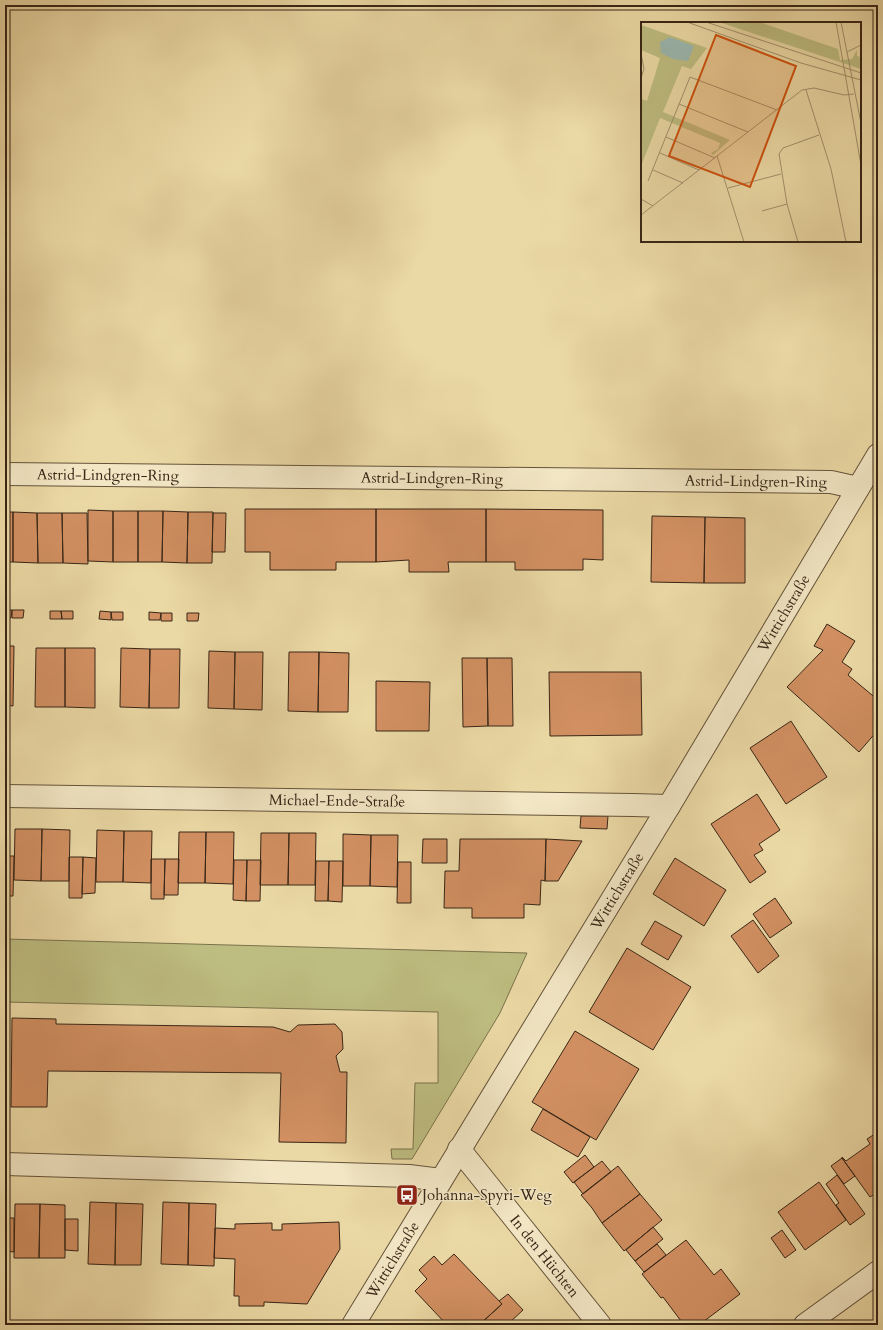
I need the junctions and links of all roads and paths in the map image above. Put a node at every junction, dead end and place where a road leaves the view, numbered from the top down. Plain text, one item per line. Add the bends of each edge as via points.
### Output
1 (878, 455) edge
2 (5, 474) edge
3 (858, 488) junction
4 (5, 796) edge
5 (669, 806) junction
6 (459, 1149) junction
7 (5, 1164) edge
8 (441, 1180) junction
9 (878, 1272) edge
10 (353, 1325) edge
11 (600, 1325) edge
12 (805, 1325) edge

1 - 3 street, Wittichstraße
2 - 3 street, Astrid-Lindgren-Ring via 831,482
3 - 5 street, Wittichstraße
4 - 5 street, Michael-Ende-Straße
5 - 6 street, Wittichstraße
6 - 8 street, Wittichstraße
6 - 11 street, In den Hüchten
7 - 8 street via 402,1175
8 - 10 street, Wittichstraße
9 - 12 street

